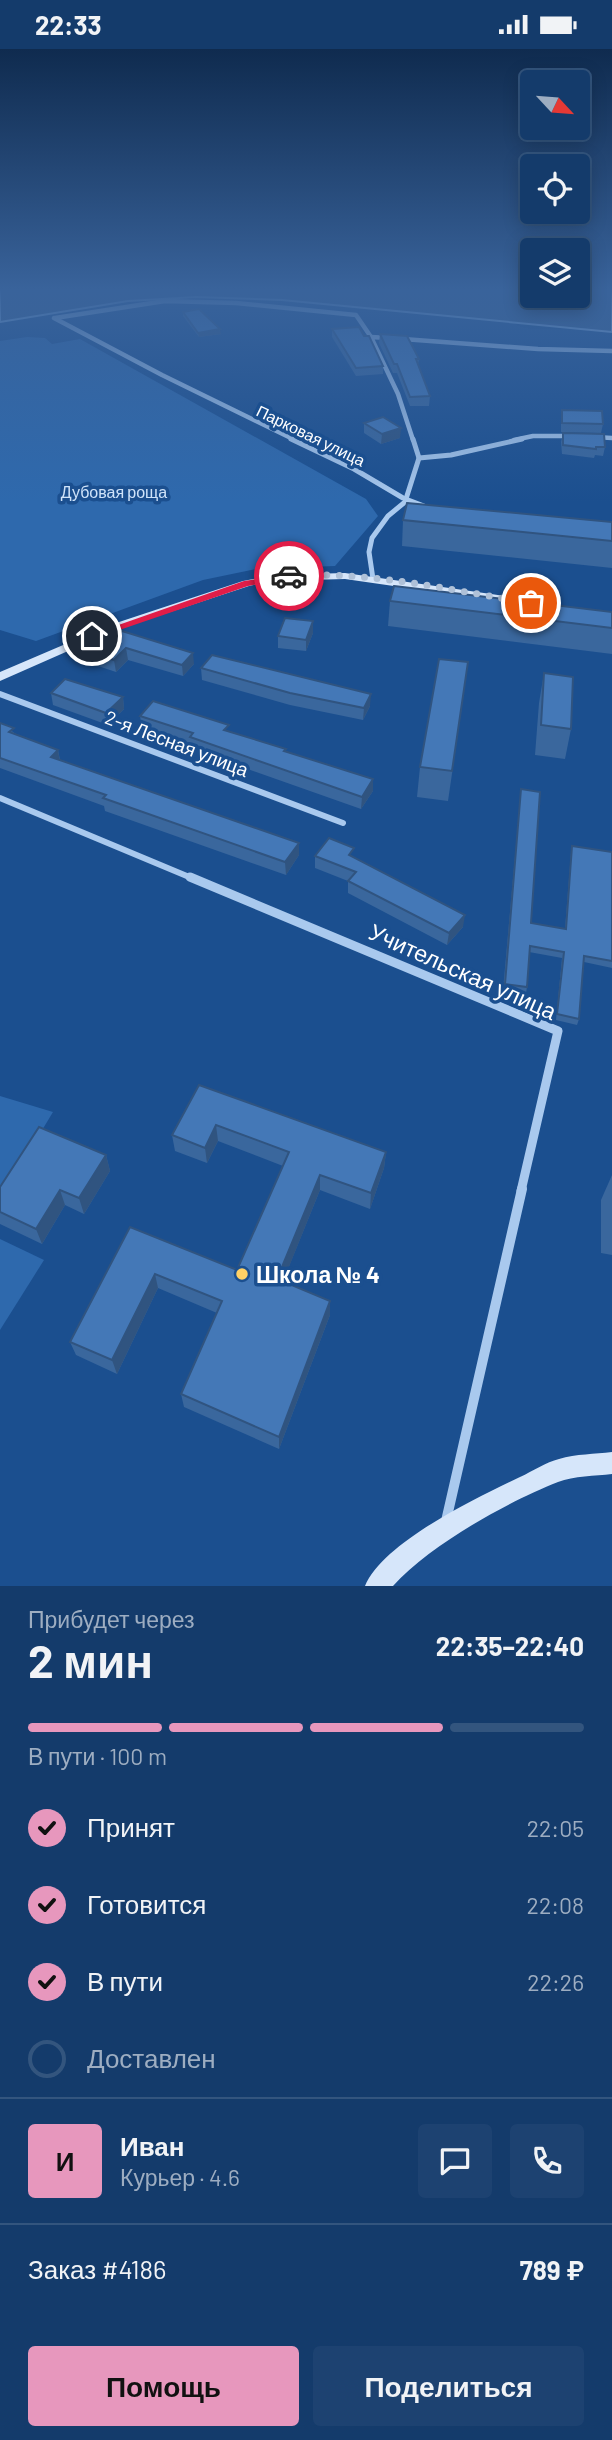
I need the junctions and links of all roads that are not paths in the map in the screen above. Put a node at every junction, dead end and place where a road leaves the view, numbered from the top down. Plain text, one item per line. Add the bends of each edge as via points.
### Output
1 (128, 359) edge
2 (381, 359) edge
3 (570, 436) edge
4 (583, 436) edge
5 (612, 438) edge
6 (419, 458) junction
7 (405, 502) junction
8 (432, 508) edge
9 (373, 579) junction
10 (531, 603) edge
11 (0, 677) edge
12 (0, 694) edge
13 (0, 798) edge
14 (344, 823) dead end
15 (612, 1463) edge
16 (444, 1529) junction
17 (377, 1586) edge

1 - 7 street, Парковая улица via 352,467
2 - 6 street
3 - 6 street via 533,436
4 - 5 street
6 - 7 street
7 - 8 street
7 - 9 street via 372,538
9 - 10 main road
9 - 11 main road via 323,575 247,583 114,627
12 - 14 street, 2-я Лесная улица
13 - 16 street, Учительская улица via 558,1031
15 - 16 main road via 559,1470
16 - 17 main road via 397,1564

